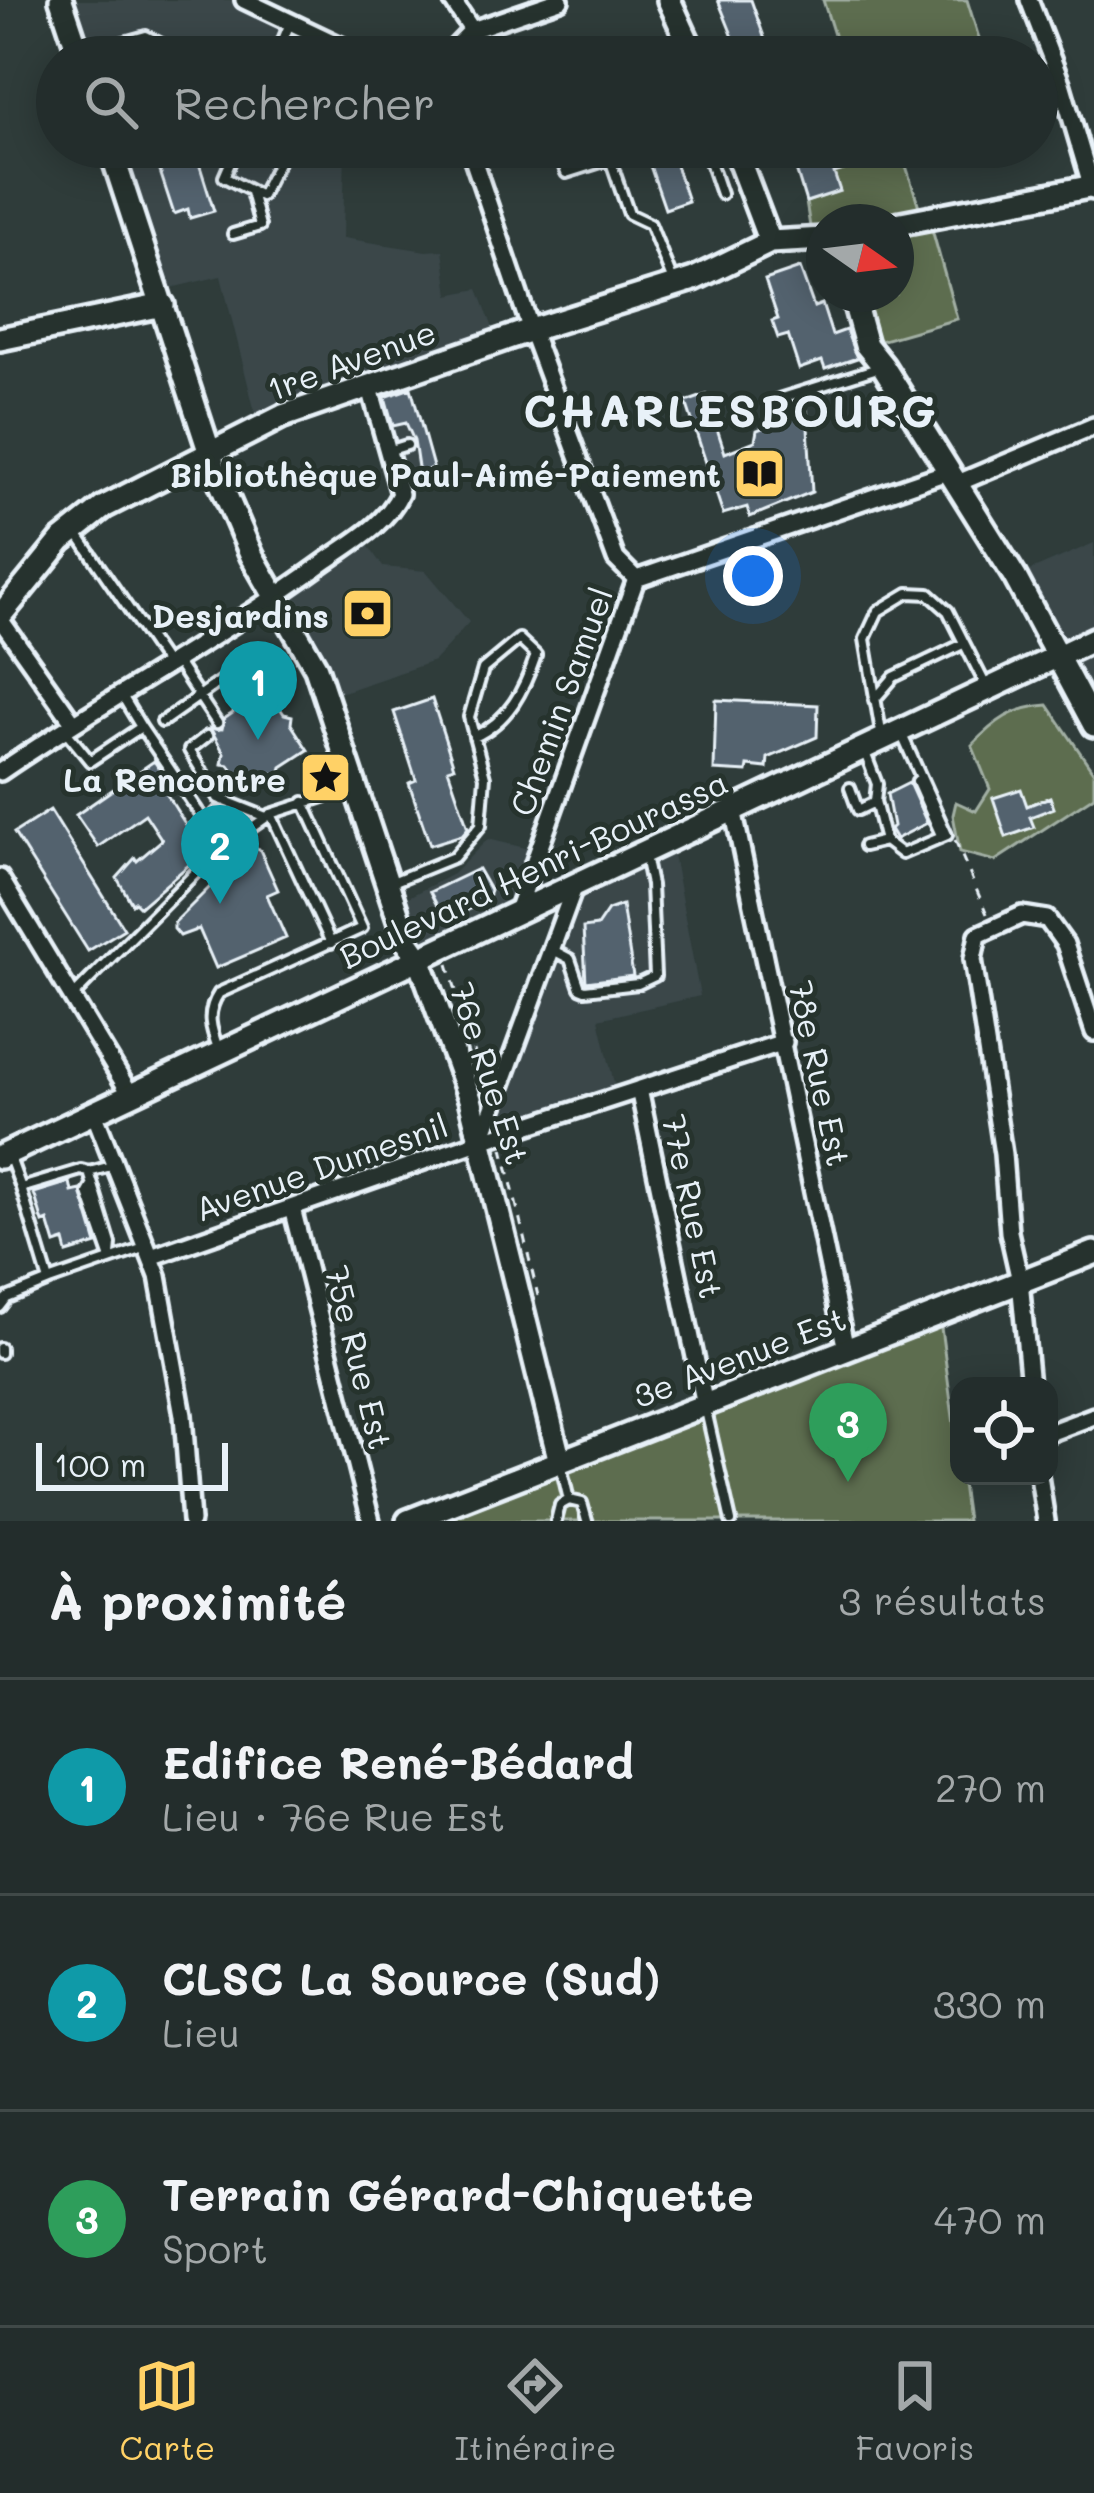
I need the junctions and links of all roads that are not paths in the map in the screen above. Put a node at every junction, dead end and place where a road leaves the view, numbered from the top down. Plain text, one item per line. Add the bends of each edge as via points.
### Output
1 (62, 0) edge
2 (244, 0) edge
3 (452, 0) edge
4 (560, 0) edge
5 (669, 0) edge
6 (1029, 0) edge
7 (290, 22) junction
8 (472, 30) junction
9 (74, 36) edge
10 (284, 36) edge
11 (320, 36) edge
12 (466, 36) edge
13 (685, 36) edge
14 (1043, 36) edge
15 (1058, 75) edge
16 (117, 168) edge
17 (228, 168) edge
18 (275, 168) edge
19 (476, 168) edge
20 (613, 168) edge
21 (712, 168) edge
22 (742, 168) edge
23 (1093, 188) edge
24 (251, 191) junction
25 (721, 194) dead end
26 (914, 221) edge
27 (232, 234) dead end
28 (806, 240) edge
29 (770, 242) junction
30 (674, 286) junction
31 (163, 305) junction
32 (857, 312) edge
33 (531, 330) junction
34 (0, 339) edge
35 (883, 366) junction
36 (370, 388) junction
37 (779, 399) dead end
38 (1094, 426) edge
39 (407, 445) dead end
40 (388, 451) junction
41 (210, 453) junction
42 (954, 477) junction
43 (75, 531) junction
44 (636, 579) junction
45 (276, 597) junction
46 (0, 617) edge
47 (1094, 639) edge
48 (962, 645) junction
49 (1056, 658) junction
50 (171, 662) junction
51 (245, 664) dead end
52 (988, 689) junction
53 (120, 693) junction
54 (199, 696) junction
55 (874, 700) junction
56 (162, 722) dead end
57 (217, 723) dead end
58 (68, 725) junction
59 (1094, 725) edge
60 (141, 727) junction
61 (208, 736) dead end
62 (474, 737) junction
63 (882, 740) junction
64 (0, 772) edge
65 (354, 788) junction
66 (850, 788) dead end
67 (875, 801) junction
68 (304, 802) junction
69 (734, 809) junction
70 (216, 813) dead end
71 (268, 815) junction
72 (235, 840) junction
73 (885, 841) junction
74 (864, 846) dead end
75 (223, 848) junction
76 (644, 852) junction
77 (388, 884) junction
78 (575, 884) junction
79 (2, 888) edge
80 (517, 911) junction
81 (331, 943) junction
82 (552, 949) junction
83 (419, 958) junction
84 (70, 999) junction
85 (1094, 1032) edge
86 (784, 1042) junction
87 (220, 1053) junction
88 (639, 1089) junction
89 (131, 1095) junction
90 (94, 1113) junction
91 (481, 1141) junction
92 (4, 1155) edge
93 (115, 1165) junction
94 (89, 1172) junction
95 (21, 1188) junction
96 (292, 1208) junction
97 (149, 1252) junction
98 (1094, 1252) edge
99 (111, 1257) junction
100 (49, 1281) junction
101 (1020, 1282) junction
102 (0, 1307) edge
103 (846, 1350) junction
104 (1029, 1377) edge
105 (705, 1405) junction
106 (1094, 1416) edge
107 (1058, 1430) edge
108 (560, 1462) junction
109 (1040, 1485) edge
110 (569, 1500) junction
111 (191, 1521) edge
112 (371, 1521) edge
113 (408, 1521) edge
114 (556, 1521) edge
115 (587, 1521) edge
116 (731, 1521) edge
117 (1046, 1521) edge

1 - 9 street
2 - 7 street
3 - 8 street
4 - 8 street
5 - 13 street
6 - 14 street
7 - 10 lane
7 - 11 street
8 - 12 street
15 - 23 street
16 - 31 street, 76e Rue Est
17 - 24 lane via 224,177
18 - 24 lane via 261,196
19 - 33 street
20 - 30 lane via 629,214 650,224
21 - 25 lane
22 - 29 street
23 - 26 street
24 - 27 lane via 260,226
28 - 29 street
29 - 30 street, 1re Avenue
30 - 33 street, 1re Avenue
31 - 34 street
31 - 41 street, 76e Rue Est
32 - 35 street via 866,345
33 - 36 street, 1re Avenue
33 - 44 street via 616,560
35 - 37 lane
35 - 42 street
36 - 40 street
36 - 41 street, 1re Avenue via 283,416
38 - 42 street
39 - 40 lane
40 - 45 street via 400,494 387,518
41 - 43 street, 1re Avenue via 104,507
41 - 45 street, 76e Rue Est
42 - 44 street
42 - 49 street
43 - 46 street, 1re Avenue
43 - 50 lane
44 - 80 street, Chemin Samuel
45 - 50 street
45 - 65 street, 76e Rue Est via 316,668
46 - 58 street
47 - 49 street, Boulevard Henri-Bourassa
48 - 52 lane
48 - 55 lane via 894,677
48 - 55 lane via 948,611 929,594 908,592 878,611 865,639
49 - 52 street, Boulevard Henri-Bourassa
49 - 59 street
50 - 53 street
50 - 54 lane
51 - 54 lane
52 - 63 street, Boulevard Henri-Bourassa
53 - 58 street
53 - 60 lane
54 - 56 lane
54 - 57 lane
55 - 63 lane
58 - 60 lane via 89,760
58 - 64 street
60 - 75 lane
61 - 71 lane via 189,750 218,798
62 - 62 lane via 494,728 524,689 536,655 519,639 484,669 469,717
62 - 77 lane via 485,777 481,825 454,857
63 - 67 lane
63 - 69 street, Boulevard Henri-Bourassa
63 - 73 lane via 921,777 947,835 902,854
65 - 68 lane
65 - 77 street, 76e Rue Est
66 - 67 lane via 858,809
67 - 73 lane
68 - 71 lane
68 - 81 lane via 362,928
69 - 76 street, Boulevard Henri-Bourassa
69 - 86 street, 78e Rue Est
70 - 72 lane
71 - 72 lane
71 - 81 lane
72 - 75 lane
73 - 74 lane
75 - 84 lane
76 - 78 street, Boulevard Henri-Bourassa
76 - 82 lane via 656,976 585,990 570,959
77 - 83 street, 76e Rue Est
78 - 80 street, Boulevard Henri-Bourassa
78 - 82 street
79 - 84 street
80 - 83 street, Boulevard Henri-Bourassa
81 - 87 lane via 219,993 209,1022
82 - 91 street
83 - 87 street, Boulevard Henri-Bourassa
83 - 91 street, 76e Rue Est
84 - 89 street
85 - 101 street via 1064,944 1047,919 1022,915 978,935 973,958
86 - 88 street, Avenue Dumesnil
86 - 103 street, 78e Rue Est
87 - 89 street, Boulevard Henri-Bourassa
88 - 91 street, Avenue Dumesnil
88 - 105 street, 77e Rue Est
89 - 90 street, Boulevard Henri-Bourassa
90 - 92 street, Boulevard Henri-Bourassa
90 - 93 street
91 - 96 street, Avenue Dumesnil
91 - 108 street, 76e Rue Est
92 - 95 lane
93 - 94 lane
93 - 97 street
94 - 95 lane
94 - 99 lane via 88,1193
95 - 100 lane
96 - 97 street, Avenue Dumesnil
96 - 112 street, 75e Rue Est
97 - 99 lane
97 - 111 street via 183,1414
98 - 101 street, 3e Avenue Est
99 - 100 lane
100 - 102 lane
101 - 103 street, 3e Avenue Est
101 - 104 street
103 - 105 street, 3e Avenue Est
105 - 108 street, 3e Avenue Est
105 - 116 lane
106 - 107 street
108 - 110 lane
108 - 113 street, 3e Avenue Est
109 - 117 street
110 - 114 lane
110 - 115 lane via 582,1503

